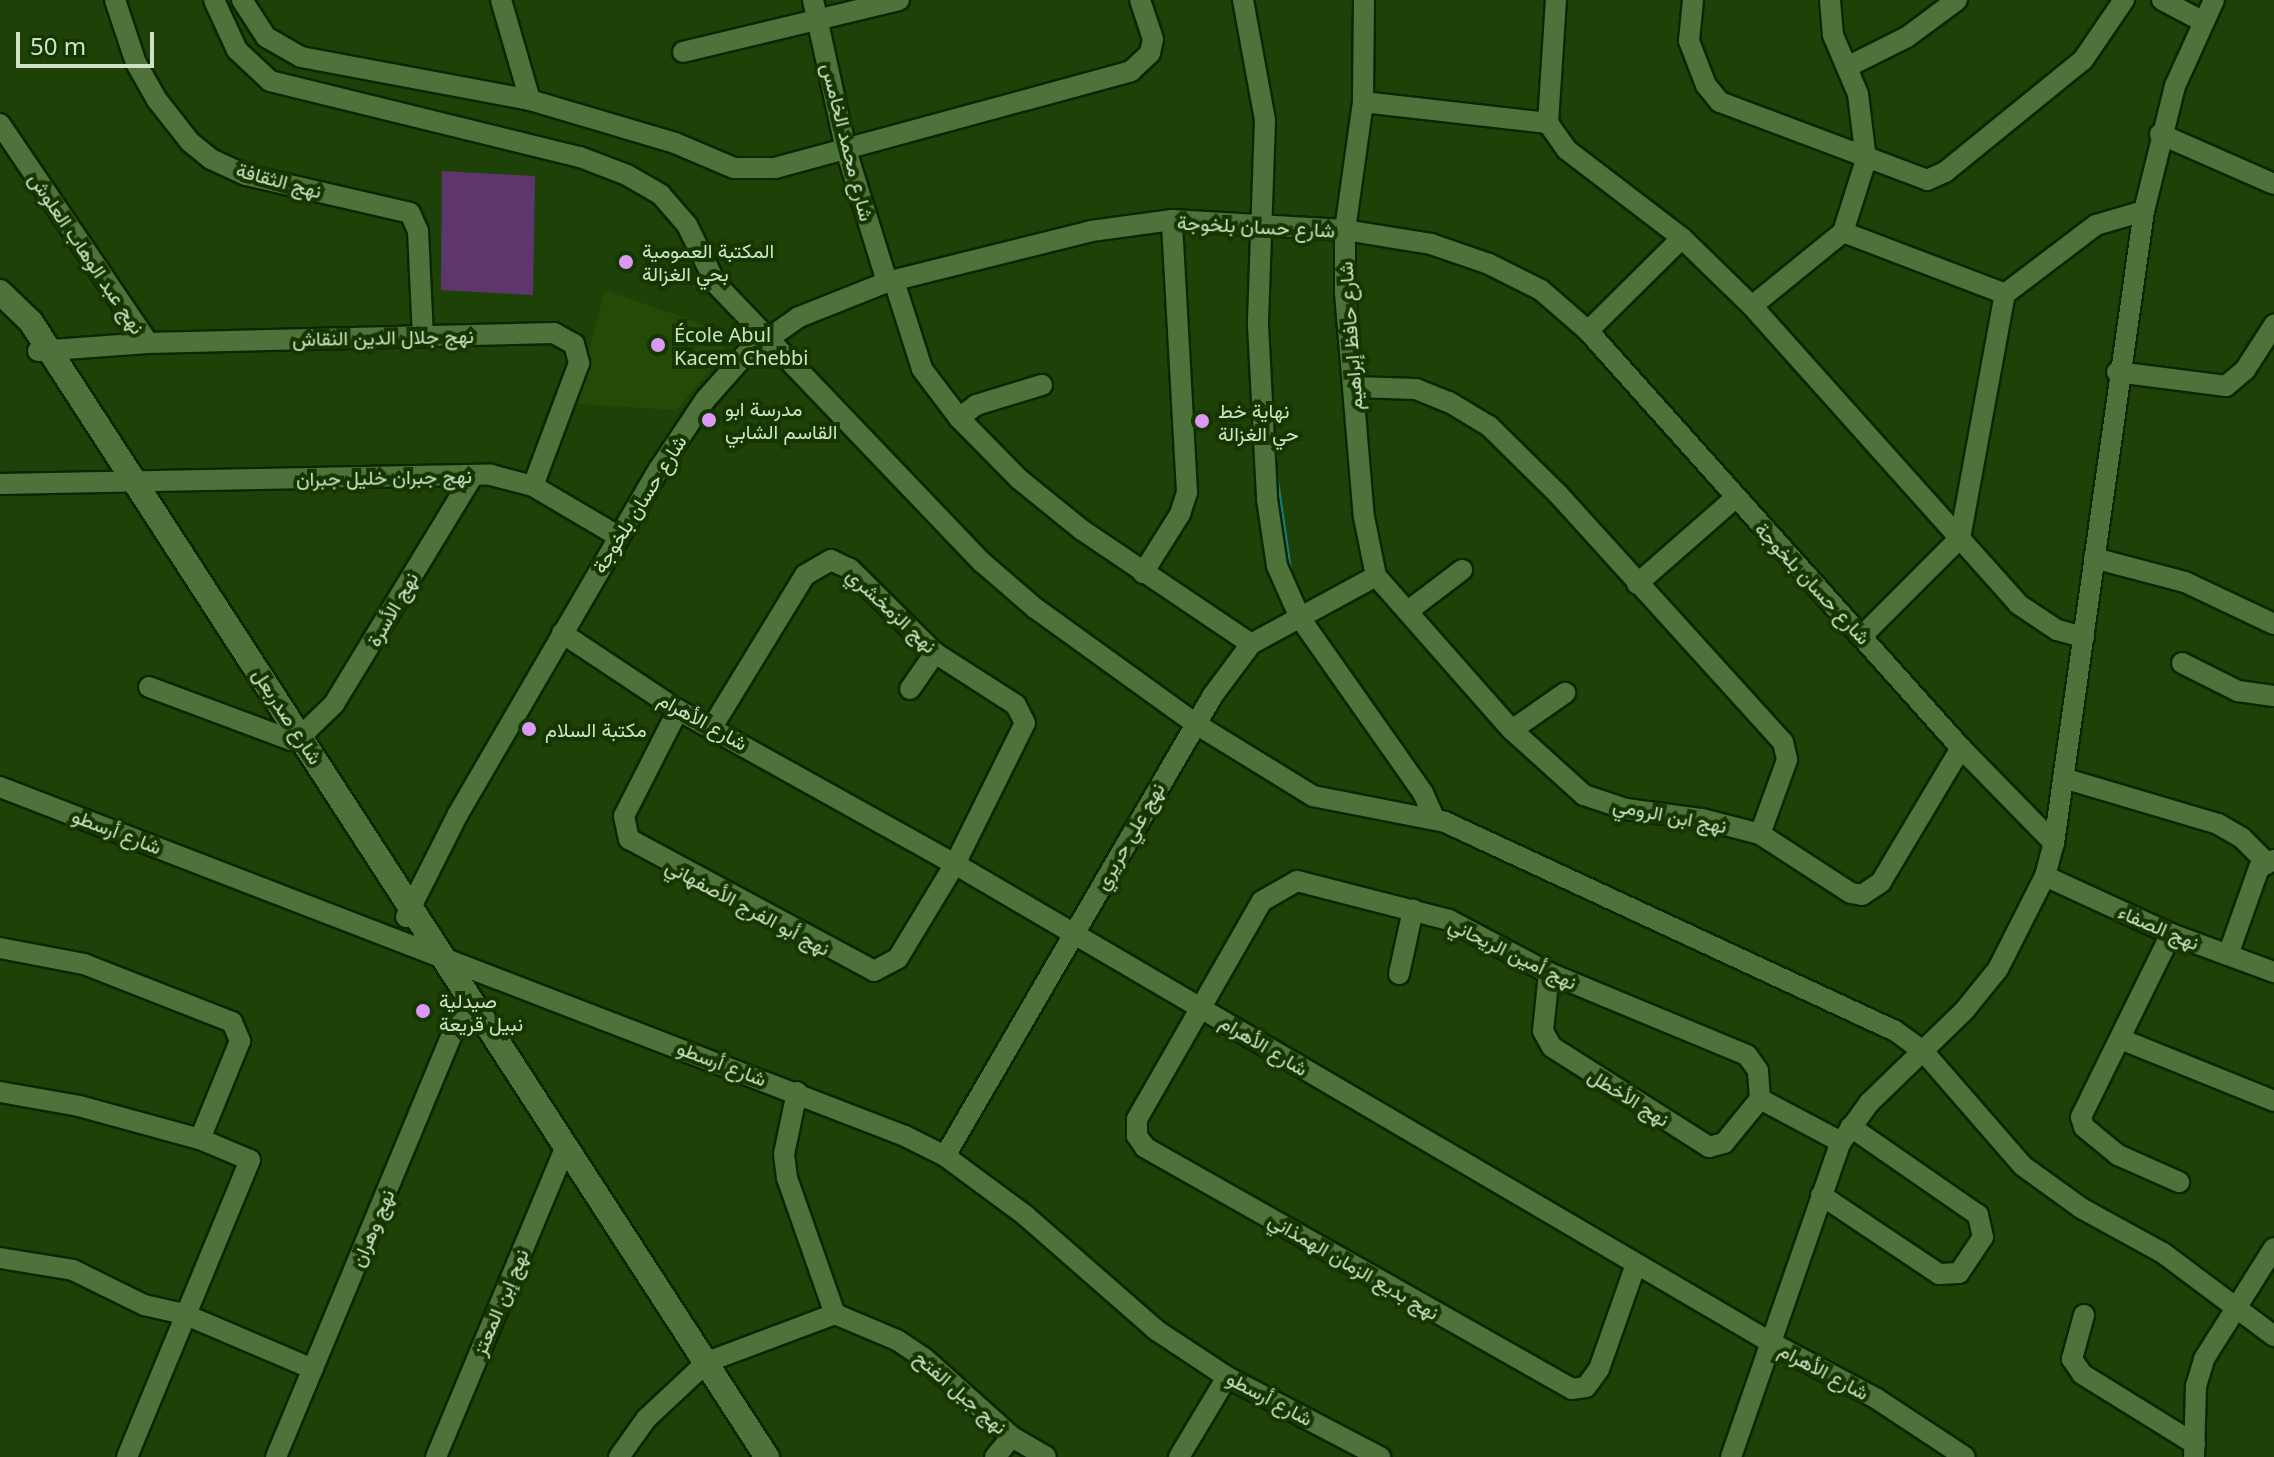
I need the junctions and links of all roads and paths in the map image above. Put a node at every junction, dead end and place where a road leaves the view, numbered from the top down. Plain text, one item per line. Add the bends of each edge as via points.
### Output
1 (115, 0) edge
2 (214, 0) edge
3 (242, 0) edge
4 (501, 0) edge
5 (899, 0) edge
6 (1140, 0) edge
7 (1243, 0) edge
8 (1364, 0) edge
9 (1556, 0) edge
10 (1693, 0) edge
11 (1830, 0) edge
12 (1957, 0) edge
13 (2124, 0) edge
14 (2162, 0) edge
15 (2214, 0) edge
16 (816, 10) edge
17 (2204, 22) junction
18 (683, 52) dead end
19 (1847, 67) junction
20 (530, 100) junction
21 (1363, 102) junction
22 (1548, 123) junction
23 (0, 124) edge
24 (2160, 134) junction
25 (846, 150) junction
26 (1866, 160) junction
27 (2274, 184) edge
28 (2144, 211) junction
29 (1172, 220) junction
30 (1260, 225) junction
31 (1345, 230) junction
32 (1843, 232) junction
33 (1682, 238) junction
34 (891, 282) junction
35 (0, 292) edge
36 (2005, 294) junction
37 (1752, 306) junction
38 (0, 314) edge
39 (2274, 325) edge
40 (1588, 331) junction
41 (423, 337) junction
42 (766, 337) junction
43 (148, 343) junction
44 (43, 350) junction
45 (2117, 372) junction
46 (1042, 385) dead end
47 (1354, 387) junction
48 (959, 418) junction
49 (473, 475) junction
50 (126, 480) junction
51 (0, 484) edge
52 (533, 486) junction
53 (1734, 499) junction
54 (618, 536) junction
55 (1960, 538) junction
56 (2094, 558) junction
57 (1462, 570) dead end
58 (1143, 573) junction
59 (1376, 576) junction
60 (1637, 584) junction
61 (1408, 611) junction
62 (1300, 618) junction
63 (2274, 624) edge
64 (562, 633) junction
65 (1863, 635) junction
66 (2084, 637) junction
67 (1251, 644) junction
68 (935, 653) junction
69 (2182, 663) dead end
70 (149, 687) dead end
71 (910, 689) dead end
72 (1565, 693) dead end
73 (2274, 696) edge
74 (678, 710) junction
75 (1196, 724) junction
76 (713, 726) junction
77 (1512, 730) junction
78 (296, 738) junction
79 (1961, 748) junction
80 (2063, 778) junction
81 (0, 787) edge
82 (1434, 818) junction
83 (1760, 834) junction
84 (2054, 843) junction
85 (2269, 860) edge
86 (955, 864) junction
87 (2045, 876) junction
88 (1413, 910) junction
89 (408, 914) junction
90 (1073, 933) junction
91 (2171, 934) junction
92 (0, 948) edge
93 (432, 951) junction
94 (2228, 955) junction
95 (2274, 972) edge
96 (1549, 973) junction
97 (1399, 974) dead end
98 (465, 1004) junction
99 (1201, 1008) junction
100 (2123, 1040) junction
101 (1923, 1051) junction
102 (0, 1092) edge
103 (797, 1092) junction
104 (1760, 1099) junction
105 (2274, 1101) edge
106 (1846, 1134) junction
107 (200, 1139) junction
108 (562, 1154) junction
109 (945, 1156) junction
110 (2179, 1182) dead end
111 (1821, 1195) junction
112 (2273, 1250) edge
113 (0, 1258) edge
114 (1636, 1264) junction
115 (2237, 1307) junction
116 (184, 1314) junction
117 (835, 1314) junction
118 (2084, 1315) dead end
119 (2274, 1336) edge
120 (1770, 1342) junction
121 (702, 1366) junction
122 (313, 1369) junction
123 (1227, 1377) junction
124 (1012, 1437) junction
125 (2194, 1450) edge
126 (127, 1457) edge
127 (276, 1457) edge
128 (436, 1457) edge
129 (619, 1457) edge
130 (752, 1457) edge
131 (767, 1457) edge
132 (995, 1457) edge
133 (1046, 1457) edge
134 (1179, 1457) edge
135 (1380, 1457) edge
136 (1731, 1457) edge
137 (1965, 1457) edge

1 - 41 street, نهج الثقافة via 136,63 157,100 190,142 211,159 246,175 410,213 418,231
2 - 42 street via 237,50 270,81 580,157 653,190 687,225 716,284
3 - 20 street via 266,37 301,57
4 - 20 street
5 - 16 street
6 - 25 street via 1153,39 1150,53 1131,71
7 - 30 street via 1263,90
8 - 21 street, شارع حافظ إبراهيم
9 - 22 street
10 - 26 street via 1689,41 1706,85 1720,102
11 - 19 street via 1833,35
12 - 19 street via 1907,37
13 - 26 street via 2083,60 1945,172 1916,180
14 - 17 street
15 - 17 street
16 - 18 street
16 - 25 street, شارع محمد الخامس
17 - 24 street
19 - 26 street via 1858,94
20 - 25 street via 675,143 734,168 775,168
21 - 22 street
21 - 31 street, شارع حافظ إبراهيم
22 - 33 street via 1580,162
23 - 43 street, نهج عبد الوهاب العلوش
24 - 27 street
24 - 28 street
25 - 34 street, شارع محمد الخامس
26 - 32 street
28 - 36 street via 2096,225
28 - 45 street
29 - 30 street, شارع حسان بلخوجة
29 - 34 street, شارع حسان بلخوجة via 1091,231
29 - 58 street via 1187,492 1175,523
30 - 31 street, شارع حسان بلخوجة
30 - 62 street via 1258,341 1268,513 1277,566
31 - 40 street, شارع حسان بلخوجة via 1431,244 1489,264 1541,290
31 - 47 street, شارع حافظ إبراهيم
32 - 36 street
32 - 37 street
33 - 37 street
33 - 40 street
34 - 42 street, شارع حسان بلخوجة via 799,317
34 - 48 street, شارع محمد الخامس via 922,369
35 - 44 street, شارع صدربعل via 31,322
36 - 55 street
37 - 55 street
38 - 44 street, شارع صدربعل
39 - 45 street via 2245,370 2226,386
40 - 53 street, شارع حسان بلخوجة
41 - 43 street, نهج جلال الدين النقاش
41 - 52 street, نهج جلال الدين النقاش via 554,333 574,344 579,363
42 - 54 street, شارع حسان بلخوجة via 705,400
42 - 75 street via 983,563 1035,608
43 - 44 street, نهج جلال الدين النقاش
44 - 50 street, شارع صدربعل
45 - 56 street
46 - 48 street via 976,405
47 - 59 street, شارع حافظ إبراهيم via 1364,517
47 - 60 street via 1416,389 1489,426
48 - 58 street, شارع محمد الخامس via 1019,479
49 - 50 street, نهج جبران خليل جبران
49 - 52 street, نهج جبران خليل جبران
49 - 78 street, نهج الأسرة via 334,704
50 - 51 street, نهج جبران خليل جبران
50 - 78 street, شارع صدربعل
52 - 54 street, نهج جبران خليل جبران
53 - 60 street
53 - 65 street, شارع حسان بلخوجة
54 - 64 street, شارع حسان بلخوجة
55 - 65 street
55 - 66 street via 2032,616
56 - 63 street via 2185,582
56 - 66 street
57 - 61 street
58 - 67 street, شارع محمد الخامس
59 - 61 street, نهج ابن الرومي
59 - 62 street, نهج علي حريري
60 - 83 street via 1787,750
61 - 77 street, نهج ابن الرومي
62 - 67 street, نهج علي حريري
62 - 82 street via 1423,793
64 - 74 street, شارع الأهرام
64 - 89 street, شارع حسان بلخوجة via 458,814
65 - 79 street, شارع حسان بلخوجة
66 - 80 street
67 - 75 street, نهج علي حريري
68 - 71 street
68 - 76 street, نهج الزمخشري via 850,569 822,562 805,575
68 - 86 street, نهج الزمخشري via 1016,705 1025,723
69 - 73 street via 2238,691
70 - 78 street
72 - 77 street
74 - 76 street, شارع الأهرام
74 - 86 street, نهج أبو الفرج الأصفهاني via 624,816 629,839 644,851 874,971 898,958
75 - 82 street via 1313,796
75 - 90 street, نهج علي حريري
76 - 86 street, شارع الأهرام
77 - 83 street, نهج ابن الرومي via 1584,795 1626,809 1702,819
78 - 89 street, شارع صدربعل
79 - 83 street, نهج ابن الرومي via 1872,891 1851,893
79 - 84 street, شارع حسان بلخوجة
80 - 84 street
80 - 85 street via 2218,824
81 - 93 street, شارع أرسطو
82 - 101 street via 1849,1006
84 - 87 street
85 - 94 street
86 - 90 street, شارع الأهرام
87 - 91 street, نهج الصفاء
87 - 101 street via 1998,969
88 - 96 street, نهج أمين الريحاني via 1449,920
88 - 97 street
88 - 99 street, نهج أمين الريحاني via 1297,881 1285,883 1262,901
89 - 93 street, شارع صدربعل
90 - 99 street, شارع الأهرام
90 - 109 street, نهج علي حريري
91 - 94 street, نهج الصفاء
91 - 100 street
92 - 107 street via 84,964 232,1022 240,1041
93 - 98 street
93 - 103 street, شارع أرسطو
94 - 95 street, نهج الصفاء
96 - 104 street, نهج أمين الريحاني via 1747,1055 1758,1071
96 - 104 street, نهج الأخطل via 1543,1031 1552,1047 1709,1147 1724,1143
98 - 108 street
98 - 122 street, نهج وهران
99 - 114 street, شارع الأهرام
99 - 114 street, نهج بديع الزمان الهمذاني via 1137,1119 1137,1136 1145,1147 1572,1389 1586,1387 1599,1369
100 - 105 street
100 - 110 street via 2083,1108 2084,1127 2118,1155
101 - 106 street
101 - 115 street via 2023,1166 2081,1208 2163,1253
102 - 107 street via 79,1106
103 - 109 street, شارع أرسطو
103 - 117 street via 784,1154 787,1178
104 - 106 street
106 - 111 street
106 - 111 street via 1978,1215 1983,1237 1959,1273 1939,1274
107 - 116 street via 250,1160
108 - 121 street
108 - 128 street, نهج إبن المعتز
109 - 123 street, شارع أرسطو via 1026,1216 1156,1330
111 - 120 street
112 - 115 street
113 - 116 street via 59,1266 144,1305
114 - 120 street, شارع الأهرام
115 - 119 street
115 - 125 street via 2204,1359 2196,1386
116 - 122 street
116 - 126 street
117 - 121 street
117 - 124 street, نهج جبل الفتح via 897,1340 924,1358
118 - 125 street via 2072,1359 2082,1374
120 - 136 street
120 - 137 street, شارع الأهرام via 1877,1399
121 - 129 street via 646,1419
121 - 130 street
121 - 131 street
122 - 127 street, نهج وهران
123 - 134 street
123 - 135 street, شارع أرسطو
124 - 132 street
124 - 133 street, نهج جبل الفتح

